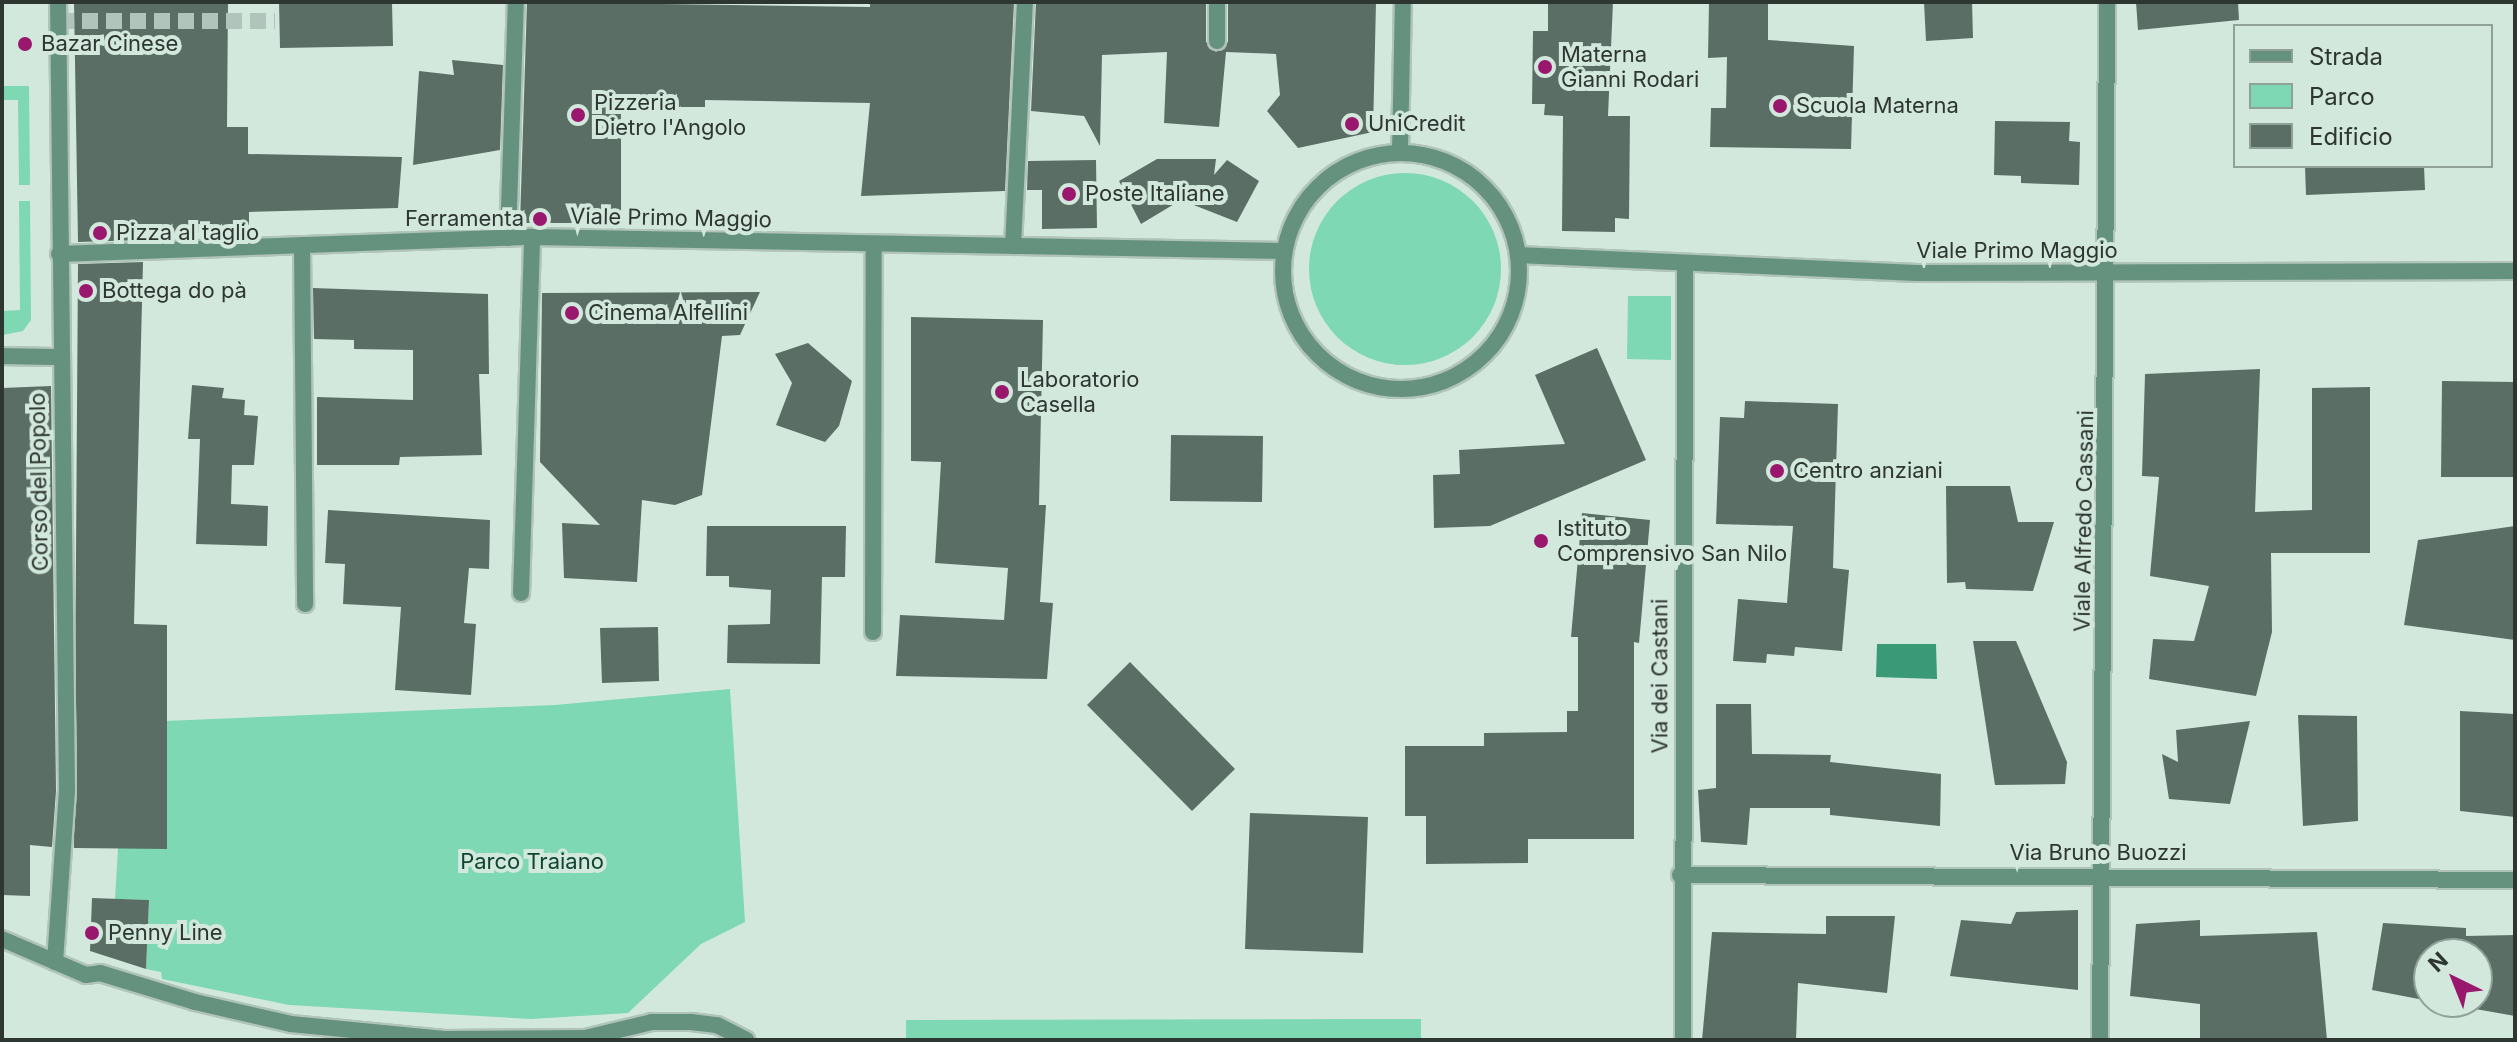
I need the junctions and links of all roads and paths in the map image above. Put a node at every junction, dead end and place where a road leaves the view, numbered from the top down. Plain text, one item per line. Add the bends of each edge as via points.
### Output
1 (58, 2) edge
2 (516, 2) edge
3 (1025, 2) edge
4 (1217, 2) edge
5 (1403, 2) edge
6 (2107, 2) edge
7 (1217, 41) dead end
8 (1400, 152) junction
9 (532, 237) junction
10 (508, 238) junction
11 (874, 244) junction
12 (302, 245) junction
13 (1013, 246) junction
14 (1283, 251) junction
15 (59, 254) junction
16 (1518, 255) junction
17 (1685, 263) junction
18 (2515, 271) edge
19 (2109, 273) junction
20 (2, 356) edge
21 (59, 357) junction
22 (521, 593) dead end
23 (305, 604) dead end
24 (873, 632) dead end
25 (2101, 874) junction
26 (1680, 875) junction
27 (2515, 880) edge
28 (2, 939) edge
29 (55, 962) junction
30 (746, 1040) edge
31 (1683, 1040) edge
32 (2100, 1040) edge

1 - 15 street, Corso del Popolo
2 - 10 street
3 - 13 street
4 - 7 street
5 - 8 street
6 - 19 street, Viale Alfredo Cassani
8 - 14 street via 1359,159 1324,180 1297,212
8 - 16 street via 1434,156 1482,186 1509,222
9 - 10 street, Viale Primo Maggio
9 - 11 street, Viale Primo Maggio
9 - 22 street
10 - 12 street, Viale Primo Maggio
11 - 13 street, Viale Primo Maggio
11 - 24 street
12 - 15 street, Viale Primo Maggio
12 - 23 street
13 - 14 street, Viale Primo Maggio
14 - 16 street via 1283,292 1308,346 1355,381 1395,390 1435,384 1482,357 1513,311
15 - 21 street, Corso del Popolo
16 - 17 street, Viale Primo Maggio
17 - 19 street, Viale Primo Maggio via 1917,273
17 - 26 street, Via dei Castani
18 - 19 street, Viale Primo Maggio
19 - 25 street, Viale Alfredo Cassani
20 - 21 street
21 - 29 street, Corso del Popolo via 67,791
25 - 26 street, Via Bruno Buozzi
25 - 27 street, Via Bruno Buozzi
25 - 32 street, Viale Alfredo Cassani
26 - 31 street, Via dei Castani
28 - 29 street
29 - 30 street via 86,975 100,973 291,1024 444,1039 538,1039 585,1038 652,1022 691,1022 717,1025

